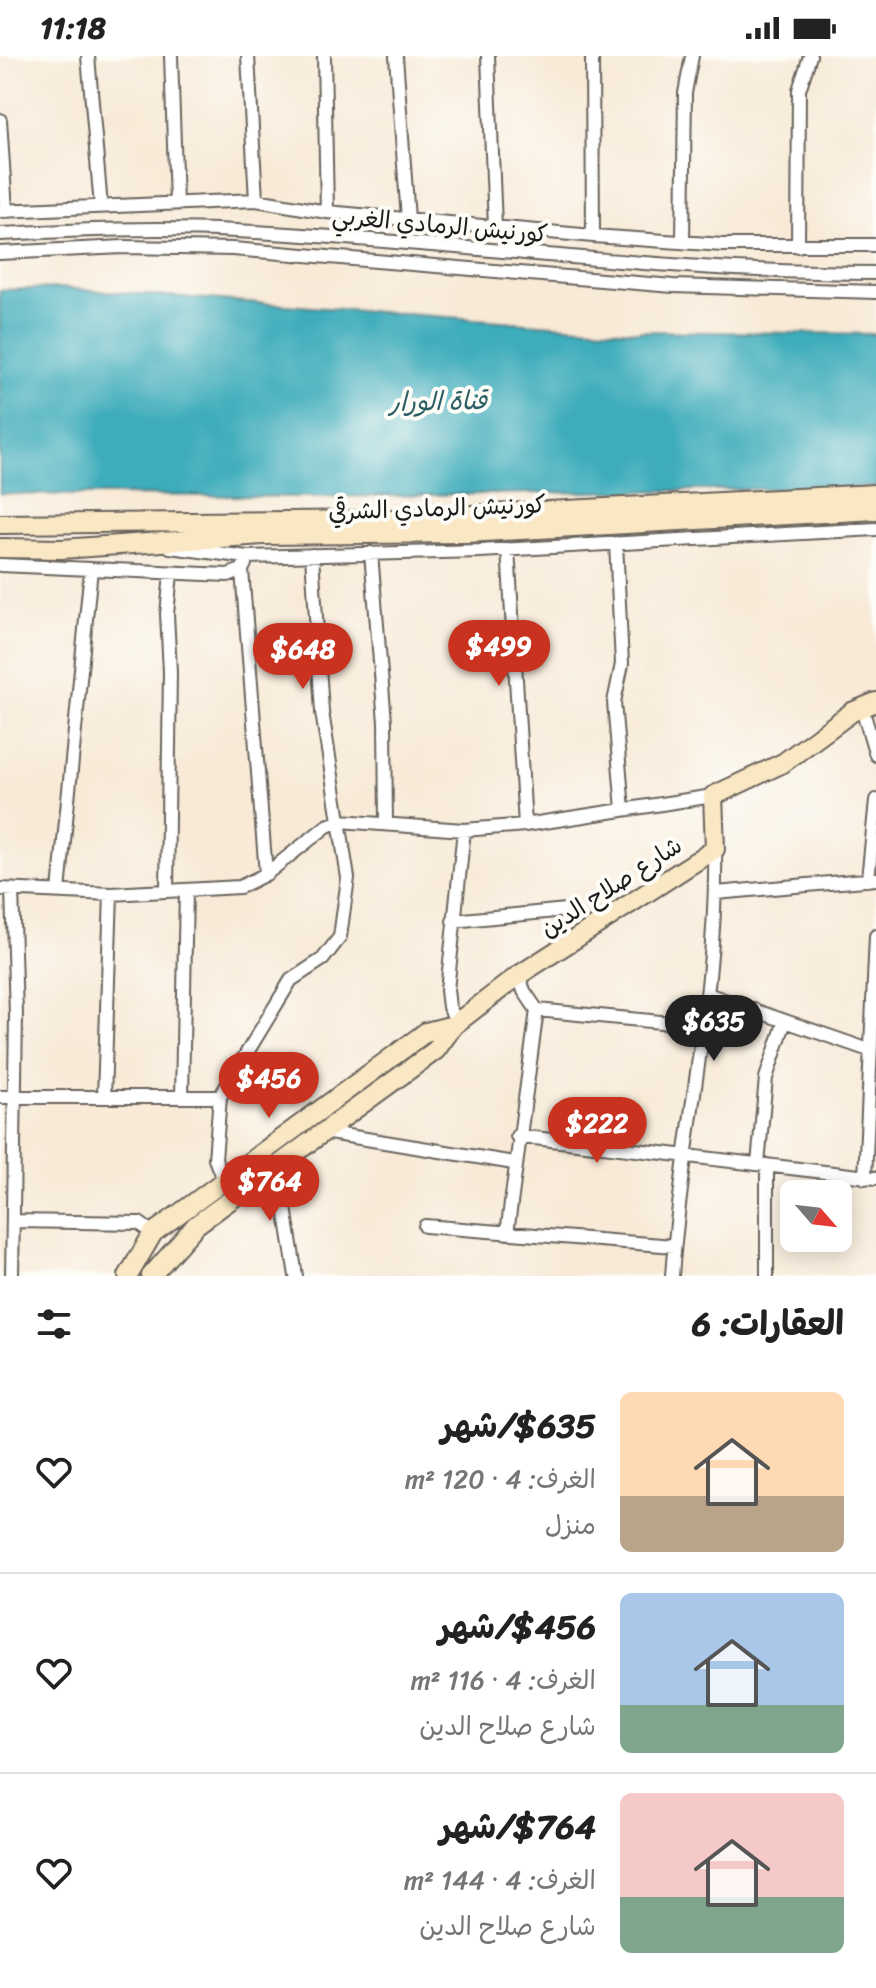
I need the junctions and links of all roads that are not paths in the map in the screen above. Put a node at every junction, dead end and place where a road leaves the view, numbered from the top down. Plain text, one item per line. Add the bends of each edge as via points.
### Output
1 (88, 56) edge
2 (171, 56) edge
3 (248, 56) edge
4 (324, 56) edge
5 (396, 56) edge
6 (488, 56) edge
7 (592, 56) edge
8 (692, 56) edge
9 (810, 56) edge
10 (0, 120) edge
11 (256, 200) junction
12 (176, 203) junction
13 (101, 207) junction
14 (3, 211) edge
15 (327, 212) junction
16 (408, 219) junction
17 (495, 227) junction
18 (0, 234) edge
19 (593, 236) junction
20 (683, 241) junction
21 (381, 242) junction
22 (876, 245) edge
23 (798, 246) junction
24 (0, 253) edge
25 (380, 260) junction
26 (876, 273) edge
27 (876, 292) edge
28 (876, 494) edge
29 (876, 510) edge
30 (0, 524) edge
31 (876, 529) edge
32 (155, 543) junction
33 (616, 543) junction
34 (0, 548) edge
35 (508, 549) junction
36 (371, 553) junction
37 (312, 555) junction
38 (247, 557) junction
39 (0, 565) edge
40 (91, 569) junction
41 (242, 570) junction
42 (171, 573) junction
43 (869, 705) edge
44 (876, 755) edge
45 (713, 796) junction
46 (876, 800) edge
47 (623, 810) junction
48 (340, 821) junction
49 (386, 822) junction
50 (525, 825) junction
51 (464, 830) junction
52 (715, 849) junction
53 (266, 874) junction
54 (872, 879) edge
55 (6, 889) edge
56 (186, 890) junction
57 (59, 891) junction
58 (167, 891) junction
59 (716, 893) junction
60 (111, 894) junction
61 (566, 910) dead end
62 (453, 921) junction
63 (876, 936) edge
64 (519, 975) junction
65 (707, 994) junction
66 (537, 1010) junction
67 (0, 1015) edge
68 (16, 1015) junction
69 (785, 1021) junction
70 (455, 1024) junction
71 (702, 1026) junction
72 (869, 1050) junction
73 (0, 1097) edge
74 (16, 1097) junction
75 (104, 1097) junction
76 (182, 1097) junction
77 (220, 1097) junction
78 (323, 1132) junction
79 (517, 1136) junction
80 (682, 1158) junction
81 (514, 1163) junction
82 (278, 1164) junction
83 (762, 1165) junction
84 (870, 1178) edge
85 (223, 1179) junction
86 (0, 1200) edge
87 (15, 1201) junction
88 (14, 1221) junction
89 (425, 1226) dead end
90 (153, 1233) junction
91 (507, 1233) junction
92 (674, 1246) junction
93 (12, 1276) edge
94 (128, 1276) edge
95 (151, 1276) edge
96 (296, 1276) edge
97 (672, 1276) edge
98 (767, 1276) edge

1 - 13 street
2 - 12 street
3 - 11 street
4 - 15 street
5 - 16 street
6 - 17 street
7 - 19 street
8 - 20 street via 685,93
9 - 23 street via 799,90
10 - 14 street
11 - 12 street
11 - 15 street
12 - 13 street
13 - 14 street
15 - 16 street
16 - 17 street
17 - 19 street
18 - 21 street, كورنيش الرمادي الغربي via 176,229
19 - 20 street
20 - 23 street
21 - 25 street
21 - 26 street, كورنيش الرمادي الغربي via 670,268
22 - 23 street
24 - 25 street, كورنيش الرمادي الغربي via 178,248
25 - 27 street, كورنيش الرمادي الغربي via 673,286
28 - 30 main road, كورنيش الرمادي الشرقي via 375,520
29 - 32 main road, كورنيش الرمادي الشرقي via 466,533 263,535
31 - 33 street
32 - 34 main road, كورنيش الرمادي الشرقي
32 - 38 street
33 - 35 street
33 - 47 street via 622,664 614,702
35 - 36 street
35 - 50 street
36 - 37 street
36 - 49 street via 385,722
37 - 38 street
37 - 48 street via 322,712
38 - 41 street
39 - 40 street
40 - 42 street
40 - 57 street
41 - 42 street via 228,575
41 - 53 street
42 - 58 street
43 - 44 street
43 - 45 main road via 783,763
45 - 47 street
45 - 52 main road, شارع صلاح الدين
46 - 54 street
47 - 50 street
48 - 49 street
48 - 53 street
48 - 77 street via 348,878 340,937 323,959 291,980
49 - 51 street
50 - 51 street
51 - 62 street
52 - 59 street
52 - 64 main road, شارع صلاح الدين
53 - 56 street via 240,887
54 - 59 street
55 - 57 street
55 - 68 street
56 - 58 street
56 - 76 street
57 - 60 street
58 - 60 street
59 - 65 street
60 - 75 street
61 - 62 street
62 - 70 street via 448,999
63 - 72 street
64 - 66 street
64 - 70 main road, شارع صلاح الدين
65 - 69 street
65 - 71 street
66 - 71 street
66 - 79 street
67 - 68 street
68 - 74 street
69 - 72 street
69 - 83 street via 766,1078
70 - 78 main road, شارع صلاح الدين via 436,1050
70 - 85 main road, شارع صلاح الدين via 426,1032
71 - 80 street
72 - 84 street
73 - 74 street
74 - 75 street
74 - 87 street
75 - 76 street
76 - 77 street
77 - 85 street via 215,1159
78 - 81 street
78 - 82 main road, شارع صلاح الدين
79 - 80 street
79 - 81 street
80 - 83 street
80 - 92 street
81 - 91 street
82 - 95 main road, شارع صلاح الدين via 196,1225
82 - 96 street
83 - 84 street
83 - 98 street
85 - 90 main road, شارع صلاح الدين
86 - 87 street
87 - 88 street
88 - 90 street via 139,1223
88 - 93 street
89 - 91 street
90 - 94 main road, شارع صلاح الدين
91 - 92 street
92 - 97 street

